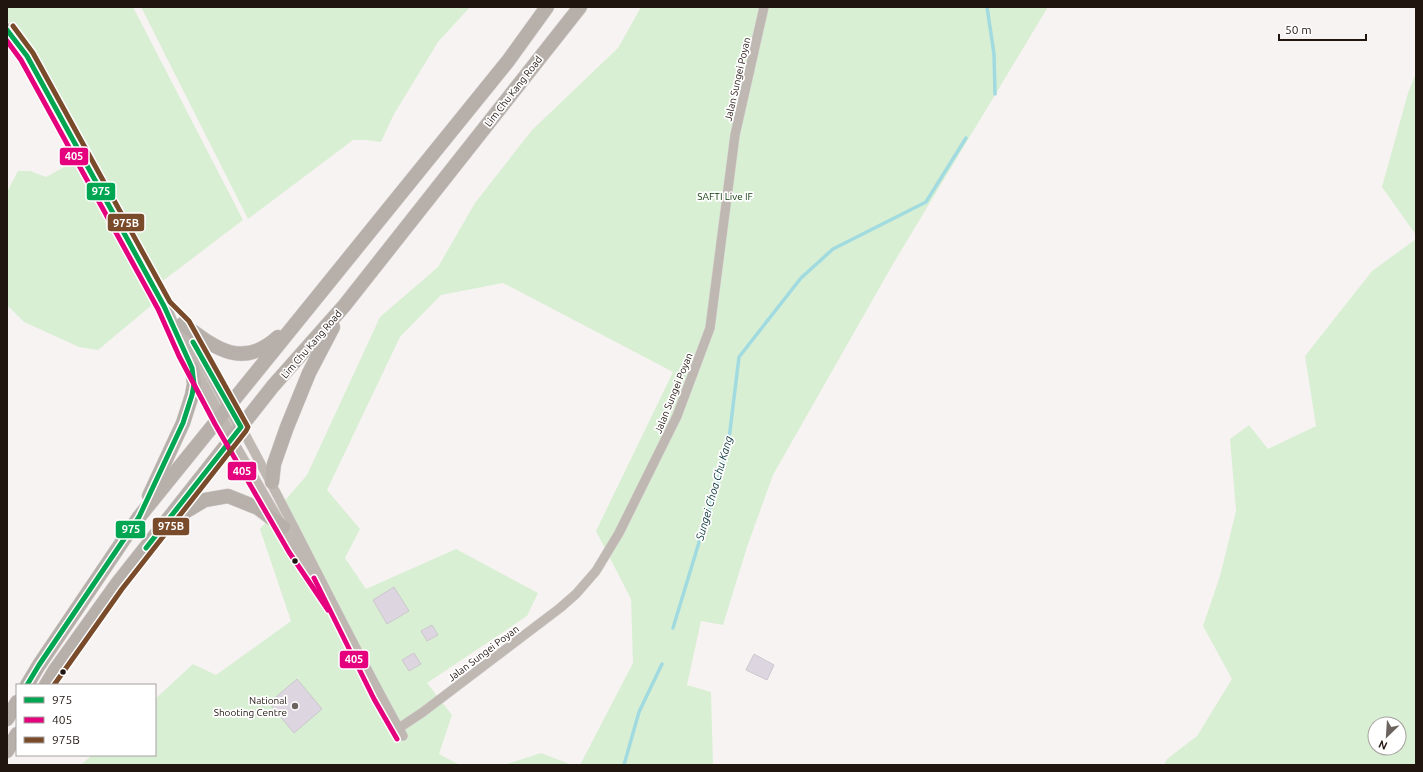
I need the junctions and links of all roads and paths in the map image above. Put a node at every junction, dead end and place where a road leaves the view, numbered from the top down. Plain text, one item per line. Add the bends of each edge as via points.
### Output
1 (547, 7) edge
2 (580, 7) edge
3 (764, 7) edge
4 (7, 30) edge
5 (164, 306) junction
6 (344, 306) junction
7 (304, 314) junction
8 (183, 324) junction
9 (192, 368) junction
10 (230, 406) junction
11 (220, 418) junction
12 (241, 427) junction
13 (232, 439) junction
14 (272, 482) junction
15 (139, 517) junction
16 (165, 524) junction
17 (283, 527) junction
18 (334, 606) junction
19 (28, 684) edge
20 (47, 684) edge
21 (16, 704) edge
22 (7, 719) edge
23 (16, 736) edge
24 (7, 751) edge

1 - 7 main road via 508,61
2 - 6 main road, Lim Chu Kang Road
3 - 18 street, Jalan Sungei Poyan via 735,135 710,328 677,416 619,533 596,571 560,608 423,712 401,732
4 - 5 street via 27,56
5 - 8 street
5 - 9 street
6 - 12 main road, Lim Chu Kang Road via 273,386
6 - 14 main road via 308,373 278,448
7 - 8 main road via 270,344 251,353 237,354 224,350 209,343
7 - 10 main road
8 - 10 street
9 - 11 street
9 - 15 main road via 194,384 183,423
10 - 11 main road
10 - 12 street
11 - 13 street
11 - 15 main road
12 - 13 main road, Lim Chu Kang Road
12 - 14 street
13 - 16 main road, Lim Chu Kang Road
13 - 17 street
14 - 18 street
15 - 19 main road
16 - 17 main road via 205,500 228,496 258,508
16 - 20 main road, Lim Chu Kang Road via 116,585
17 - 18 street
21 - 22 main road
23 - 24 main road

